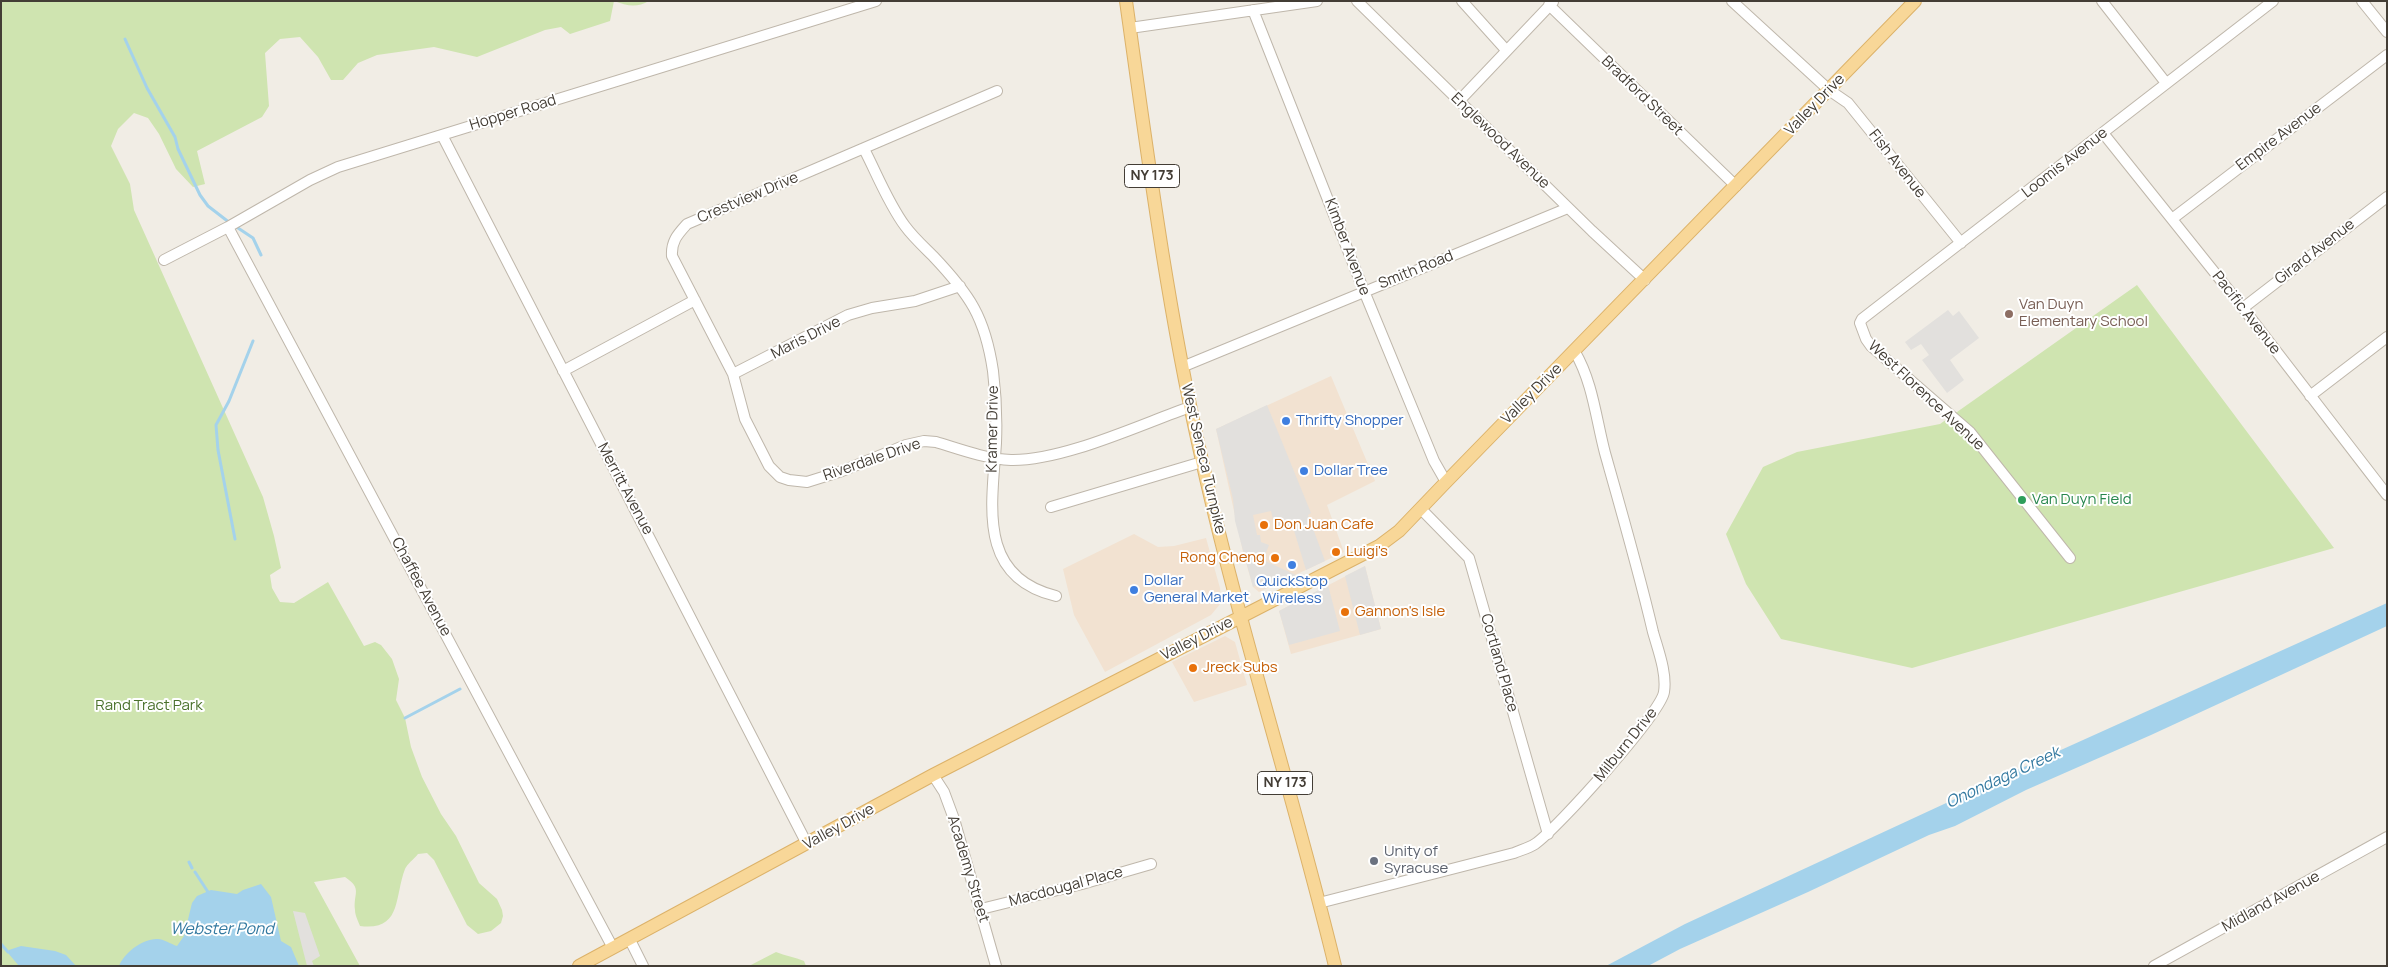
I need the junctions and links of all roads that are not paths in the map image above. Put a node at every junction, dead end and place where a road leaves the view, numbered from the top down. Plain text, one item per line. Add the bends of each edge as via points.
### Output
1 (876, 1) edge
2 (1126, 1) edge
3 (1317, 1) edge
4 (1357, 1) edge
5 (1462, 1) edge
6 (1732, 1) edge
7 (1916, 1) edge
8 (2102, 1) edge
9 (2273, 1) edge
10 (2362, 1) edge
11 (1551, 3) edge
12 (1253, 10) junction
13 (1130, 28) junction
14 (2387, 32) edge
15 (1506, 50) junction
16 (2387, 55) edge
17 (2166, 83) junction
18 (1829, 90) junction
19 (997, 91) dead end
20 (1459, 101) junction
21 (2103, 133) junction
22 (442, 135) junction
23 (864, 149) junction
24 (1736, 186) junction
25 (2387, 197) edge
26 (1568, 208) junction
27 (2172, 219) junction
28 (228, 227) junction
29 (1961, 243) junction
30 (164, 260) dead end
31 (1645, 280) junction
32 (960, 286) junction
33 (1364, 291) junction
34 (695, 300) junction
35 (2243, 308) junction
36 (1860, 326) joint
37 (2387, 337) edge
38 (1575, 352) junction
39 (1182, 367) junction
40 (563, 371) junction
41 (733, 374) junction
42 (2310, 396) junction
43 (1190, 407) junction
44 (994, 457) junction
45 (1202, 462) junction
46 (1446, 482) junction
47 (2383, 484) edge
48 (2387, 495) edge
49 (1051, 507) dead end
50 (1421, 510) junction
51 (2070, 558) dead end
52 (1056, 596) dead end
53 (1242, 616) junction
54 (933, 775) junction
55 (1548, 834) junction
56 (2387, 837) edge
57 (807, 844) junction
58 (1151, 864) dead end
59 (1319, 903) junction
60 (981, 909) junction
61 (630, 940) junction
62 (613, 948) junction
63 (1332, 965) edge
64 (580, 966) edge
65 (643, 966) edge
66 (996, 966) edge
67 (2154, 966) edge

1 - 22 street, Hopper Road
2 - 13 main road, West Seneca Turnpike / NY 173
3 - 12 street
4 - 20 street, Englewood Avenue
5 - 15 street
6 - 18 street, Fish Avenue
7 - 18 main road, Valley Drive
8 - 17 street
9 - 17 street, Loomis Avenue
10 - 14 street
11 - 15 street
11 - 24 street, Bradford Street
12 - 13 street
12 - 33 street, Kimber Avenue
13 - 39 main road, West Seneca Turnpike / NY 173
15 - 20 street
16 - 27 street, Empire Avenue
17 - 21 street, Loomis Avenue
18 - 24 main road, Valley Drive
18 - 29 street, Fish Avenue via 1862,118
19 - 23 street, Crestview Drive
20 - 26 street, Englewood Avenue
21 - 27 street, Pacific Avenue
21 - 29 street, Loomis Avenue
22 - 28 street, Hopper Road via 338,167
22 - 40 street, Merritt Avenue
23 - 32 street, Kramer Drive via 905,227
23 - 34 street, Crestview Drive via 687,224 676,236 672,256
24 - 31 main road, Valley Drive
25 - 35 street, Girard Avenue
26 - 31 street, Englewood Avenue
26 - 33 street, Smith Road
27 - 35 street, Pacific Avenue
28 - 30 street, Hopper Road
28 - 62 street, Chaffee Avenue
29 - 36 street, Loomis Avenue via 1862,319
31 - 38 main road, Valley Drive
32 - 41 street, Maris Drive via 915,301 872,308 848,316
32 - 44 street, Kramer Drive via 980,316 987,338 997,408
33 - 39 street, Smith Road
33 - 46 street, Kimber Avenue via 1434,461
34 - 40 street
34 - 41 street
35 - 42 street, Pacific Avenue
36 - 51 street, West Florence Avenue via 1871,346 1970,432
37 - 42 street
38 - 46 main road, Valley Drive
38 - 55 street, Milburn Drive via 1590,386 1665,682 1661,702 1601,776
39 - 43 main road, West Seneca Turnpike / NY 173
40 - 57 street, Merritt Avenue
41 - 44 street, Riverdale Drive via 745,419 769,466 789,480 807,482 924,441
42 - 47 street, Pacific Avenue
43 - 44 street, Riverdale Drive via 1067,451 1037,458 1010,460
43 - 45 main road, West Seneca Turnpike / NY 173
44 - 52 street, Kramer Drive via 991,510 996,544 1016,578 1039,592
45 - 49 street
45 - 53 main road, West Seneca Turnpike / NY 173
46 - 50 main road, Valley Drive
47 - 48 street, Pacific Avenue
50 - 53 main road, Valley Drive via 1400,532 1379,546
50 - 55 street, Cortland Place via 1469,558
53 - 54 main road, Valley Drive
53 - 59 main road, West Seneca Turnpike / NY 173
54 - 57 main road, Valley Drive
54 - 60 street, Academy Street via 944,792 954,819
55 - 59 street, Milburn Drive via 1534,845 1514,853
56 - 67 street, Midland Avenue
57 - 61 main road, Valley Drive
58 - 60 street, Macdougal Place
59 - 63 main road, West Seneca Turnpike / NY 173
60 - 66 street, Academy Street
61 - 62 main road, Valley Drive
61 - 65 street
62 - 64 main road, Valley Drive

